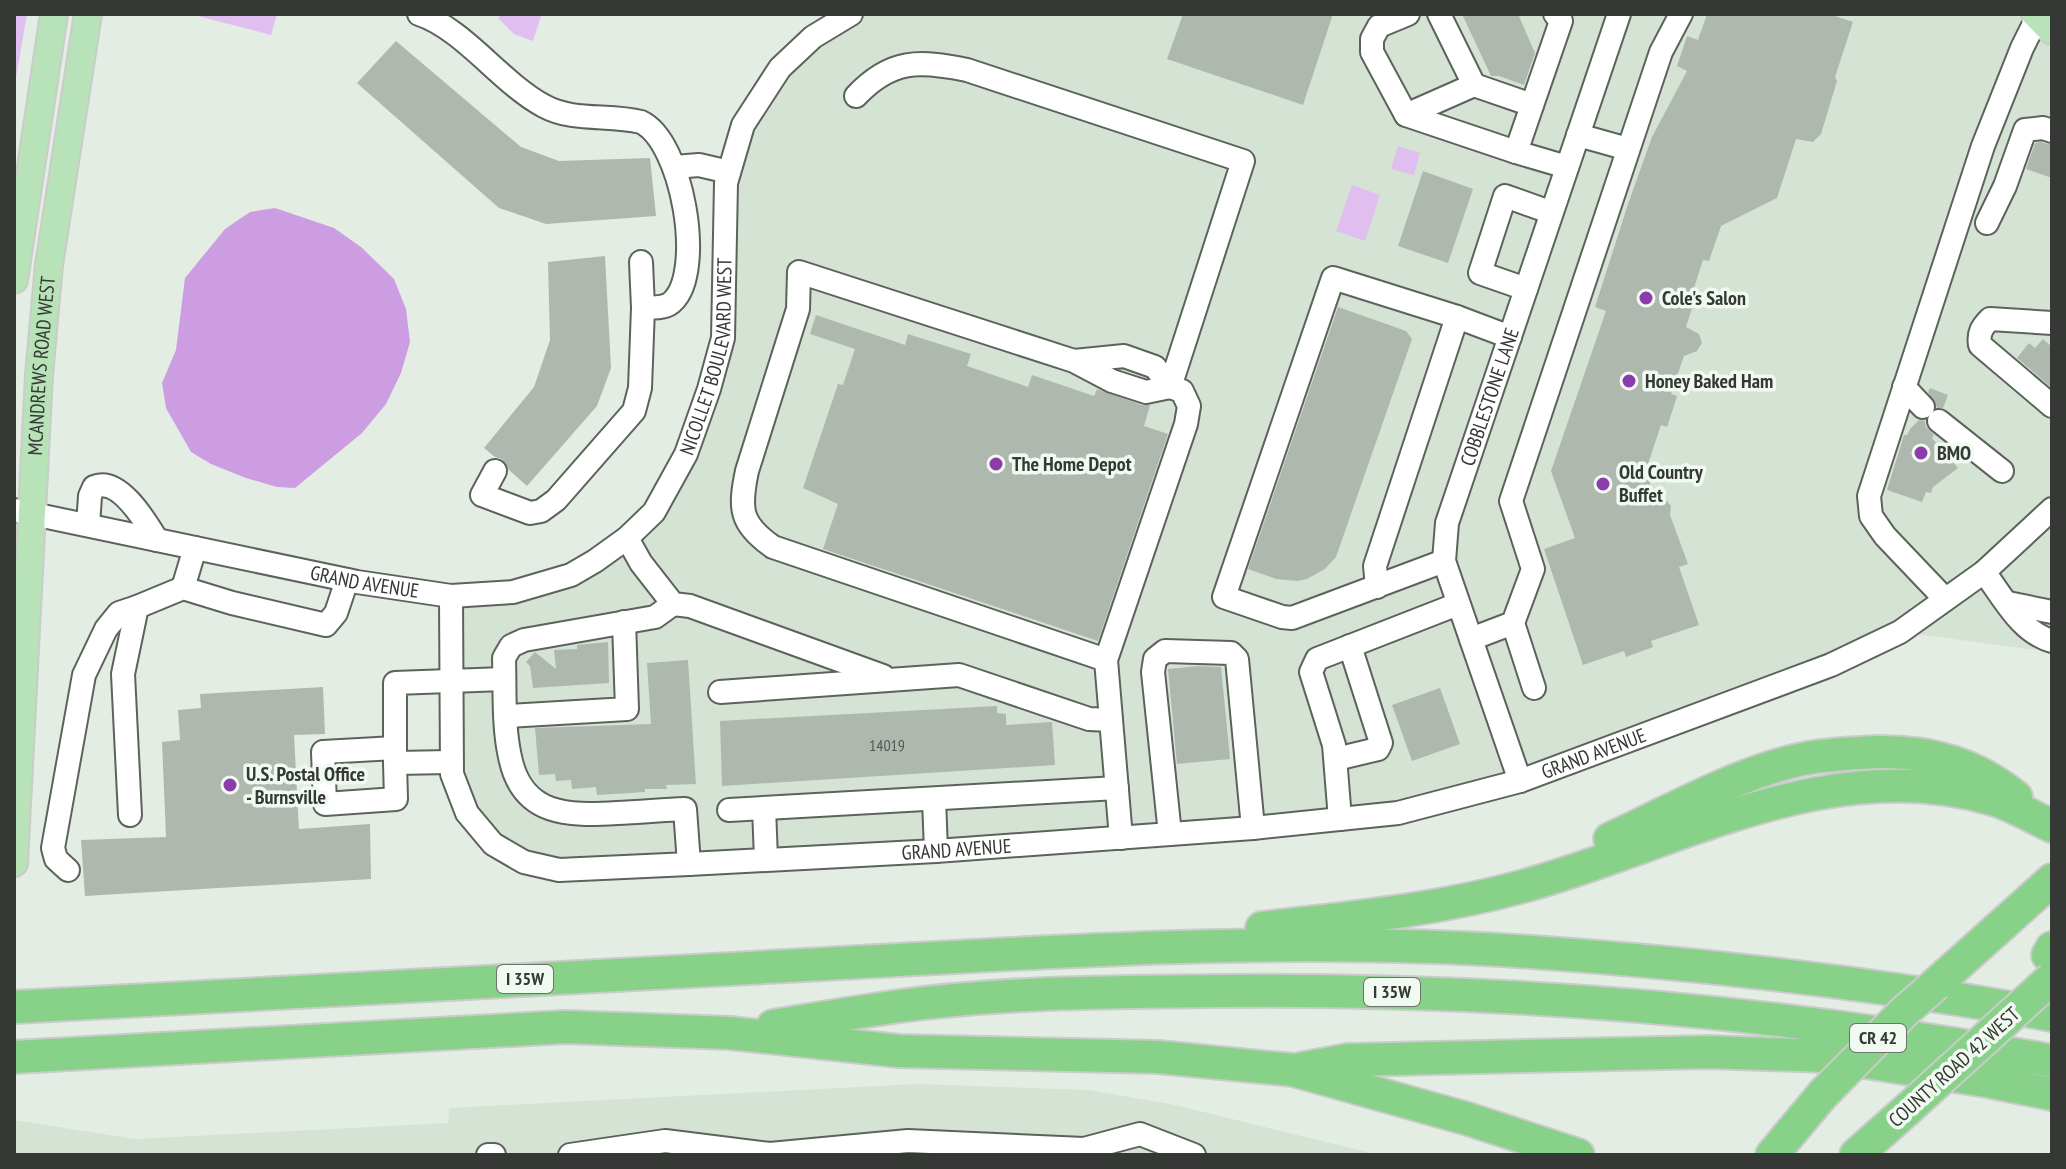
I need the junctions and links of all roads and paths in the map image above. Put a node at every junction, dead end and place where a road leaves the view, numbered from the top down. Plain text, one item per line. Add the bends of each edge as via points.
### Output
1 (54, 14) edge
2 (88, 14) edge
3 (419, 14) edge
4 (851, 14) edge
5 (1408, 14) edge
6 (1439, 14) edge
7 (1681, 14) edge
8 (1611, 15) edge
9 (1563, 16) edge
10 (2041, 19) edge
11 (1474, 85) junction
12 (856, 96) dead end
13 (1532, 105) junction
14 (1406, 115) junction
15 (2052, 131) edge
16 (1578, 135) junction
17 (1628, 149) junction
18 (1516, 152) junction
19 (674, 167) junction
20 (1567, 167) junction
21 (729, 172) junction
22 (1550, 212) junction
23 (1987, 223) dead end
24 (641, 262) dead end
25 (14, 280) edge
26 (1526, 289) junction
27 (643, 308) junction
28 (1457, 317) junction
29 (2052, 323) edge
30 (1510, 337) junction
31 (1170, 387) junction
32 (1904, 387) junction
33 (2052, 406) edge
34 (495, 471) dead end
35 (2002, 471) dead end
36 (22, 512) edge
37 (2051, 512) edge
38 (88, 525) junction
39 (627, 538) junction
40 (157, 540) junction
41 (195, 548) junction
42 (1444, 561) junction
43 (1984, 572) junction
44 (347, 580) junction
45 (1377, 587) junction
46 (183, 588) junction
47 (451, 596) junction
48 (1945, 599) junction
49 (2008, 603) junction
50 (673, 604) junction
51 (1458, 604) junction
52 (137, 607) junction
53 (2052, 612) edge
54 (624, 622) junction
55 (1513, 623) junction
56 (1471, 639) junction
57 (2052, 641) edge
58 (1350, 646) junction
59 (1106, 660) junction
60 (504, 679) junction
61 (890, 679) junction
62 (451, 681) junction
63 (1534, 688) dead end
64 (720, 692) dead end
65 (507, 716) junction
66 (1111, 720) junction
67 (1336, 759) junction
68 (451, 762) junction
69 (1520, 781) junction
70 (1117, 788) junction
71 (934, 799) junction
72 (764, 808) junction
73 (729, 810) dead end
74 (130, 815) dead end
75 (1340, 819) junction
76 (2051, 827) edge
77 (1253, 828) junction
78 (1170, 834) junction
79 (1121, 838) junction
80 (936, 851) junction
81 (766, 859) junction
82 (14, 863) edge
83 (689, 864) junction
84 (68, 870) dead end
85 (2052, 880) edge
86 (1036, 952) junction
87 (2051, 960) edge
88 (14, 1007) edge
89 (2052, 1015) edge
90 (730, 1033) junction
91 (14, 1057) edge
92 (2052, 1061) edge
93 (1293, 1070) junction
94 (2052, 1094) edge
95 (1084, 1152) edge
96 (488, 1155) edge
97 (494, 1155) edge
98 (570, 1155) edge
99 (1194, 1155) edge
100 (1578, 1155) edge
101 (1772, 1155) edge
102 (1856, 1155) edge

1 - 25 main road, MCANDREWS ROAD WEST
2 - 36 main road, MCANDREWS ROAD WEST via 49,265
3 - 19 street via 440,24 548,108 649,126
4 - 21 street, NICOLLET BOULEVARD WEST via 813,37 780,68 743,125
5 - 14 street via 1379,26 1372,39 1372,52
6 - 11 street
7 - 17 street via 1661,52
8 - 16 street, COBBLESTONE LANE
9 - 13 street
10 - 32 street via 2022,48 1983,146
11 - 13 street
11 - 14 street
12 - 31 street via 893,68 942,65 1243,161
13 - 18 street
14 - 18 street
15 - 23 street via 2025,130
16 - 17 street
16 - 20 street, COBBLESTONE LANE
17 - 55 street via 1511,501 1533,569
18 - 20 street
19 - 21 street via 699,165
19 - 27 street via 689,241 684,277 674,300
20 - 22 street, COBBLESTONE LANE
21 - 39 street, NICOLLET BOULEVARD WEST via 724,325 717,364 678,470 654,512
22 - 26 street, COBBLESTONE LANE
22 - 26 street via 1505,196 1480,273
24 - 27 street
26 - 30 street, COBBLESTONE LANE
27 - 34 street via 634,411 556,500 530,513 482,495
28 - 30 street
28 - 45 street via 1375,566
28 - 45 street via 1333,278 1224,597 1292,618
29 - 33 street via 1990,319 1978,337 1980,345
30 - 42 street, COBBLESTONE LANE via 1447,523
31 - 59 street via 1182,391 1189,406 1186,424
31 - 59 street via 1155,367 1124,356 1074,361 799,272 798,309 747,471 744,516 753,533 773,547
32 - 35 street
32 - 48 street via 1869,496 1871,516
36 - 38 street, GRAND AVENUE
36 - 82 main road, MCANDREWS ROAD WEST
37 - 43 street, GRAND AVENUE
38 - 40 street, GRAND AVENUE
38 - 40 street via 94,487 109,485 139,511
39 - 47 street, NICOLLET BOULEVARD WEST via 571,575 513,592
39 - 50 street
40 - 41 street, GRAND AVENUE
41 - 44 street, GRAND AVENUE
41 - 46 street
42 - 45 street
42 - 51 street, COBBLESTONE LANE
43 - 48 street, GRAND AVENUE
43 - 49 street
44 - 46 street via 326,625
44 - 47 street, GRAND AVENUE
46 - 52 street
47 - 62 street, GRAND AVENUE
48 - 69 street, GRAND AVENUE via 1900,632 1831,665
49 - 53 street
49 - 57 street via 2025,627
50 - 54 street via 655,617
50 - 61 street
51 - 56 street, COBBLESTONE LANE
51 - 58 street
52 - 74 street via 123,674
52 - 84 street via 119,613 106,629 84,675 53,848
54 - 60 street via 511,646 504,658
54 - 65 street via 627,709
55 - 56 street
55 - 63 street
56 - 69 street, COBBLESTONE LANE
58 - 67 street via 1317,659 1311,672
58 - 67 street via 1381,743 1378,749
59 - 66 street
60 - 62 street
60 - 65 street
61 - 64 street
61 - 66 street via 959,675 1089,719
62 - 68 street, GRAND AVENUE
62 - 68 street via 395,683 395,755
65 - 83 street via 514,773 538,804 582,815 685,809
66 - 70 street
67 - 75 street
68 - 83 street, GRAND AVENUE via 467,813 493,844 524,862 559,870
69 - 75 street, GRAND AVENUE via 1398,813
70 - 71 street
70 - 79 street
71 - 72 street
71 - 80 street
72 - 73 street
72 - 81 street
75 - 77 street, GRAND AVENUE
76 - 86 highway via 1992,780 1947,758 1908,752 1809,758 1747,777 1464,901
77 - 78 street, GRAND AVENUE
77 - 78 street via 1237,659 1231,653 1165,651 1155,659 1153,672
78 - 79 street, GRAND AVENUE
79 - 80 street, GRAND AVENUE
80 - 81 street, GRAND AVENUE
81 - 83 street, GRAND AVENUE
85 - 101 highway, CR 42, bridge via 1905,1011
86 - 88 highway, I 35W
86 - 89 highway, I 35W via 1290,946 1530,952 1759,973
87 - 102 highway, COUNTY ROAD 42 WEST, bridge via 2008,1018
90 - 91 highway, I 35W via 565,1027
90 - 92 highway, I 35W via 902,1006 1028,995 1326,990 1650,1006 1808,1023
90 - 93 highway via 899,1051 1158,1057
93 - 94 highway via 1348,1060 1708,1052 1827,1056
93 - 100 highway
95 - 98 street via 908,1141 770,1154 665,1141
95 - 99 street via 1140,1134
96 - 97 street

